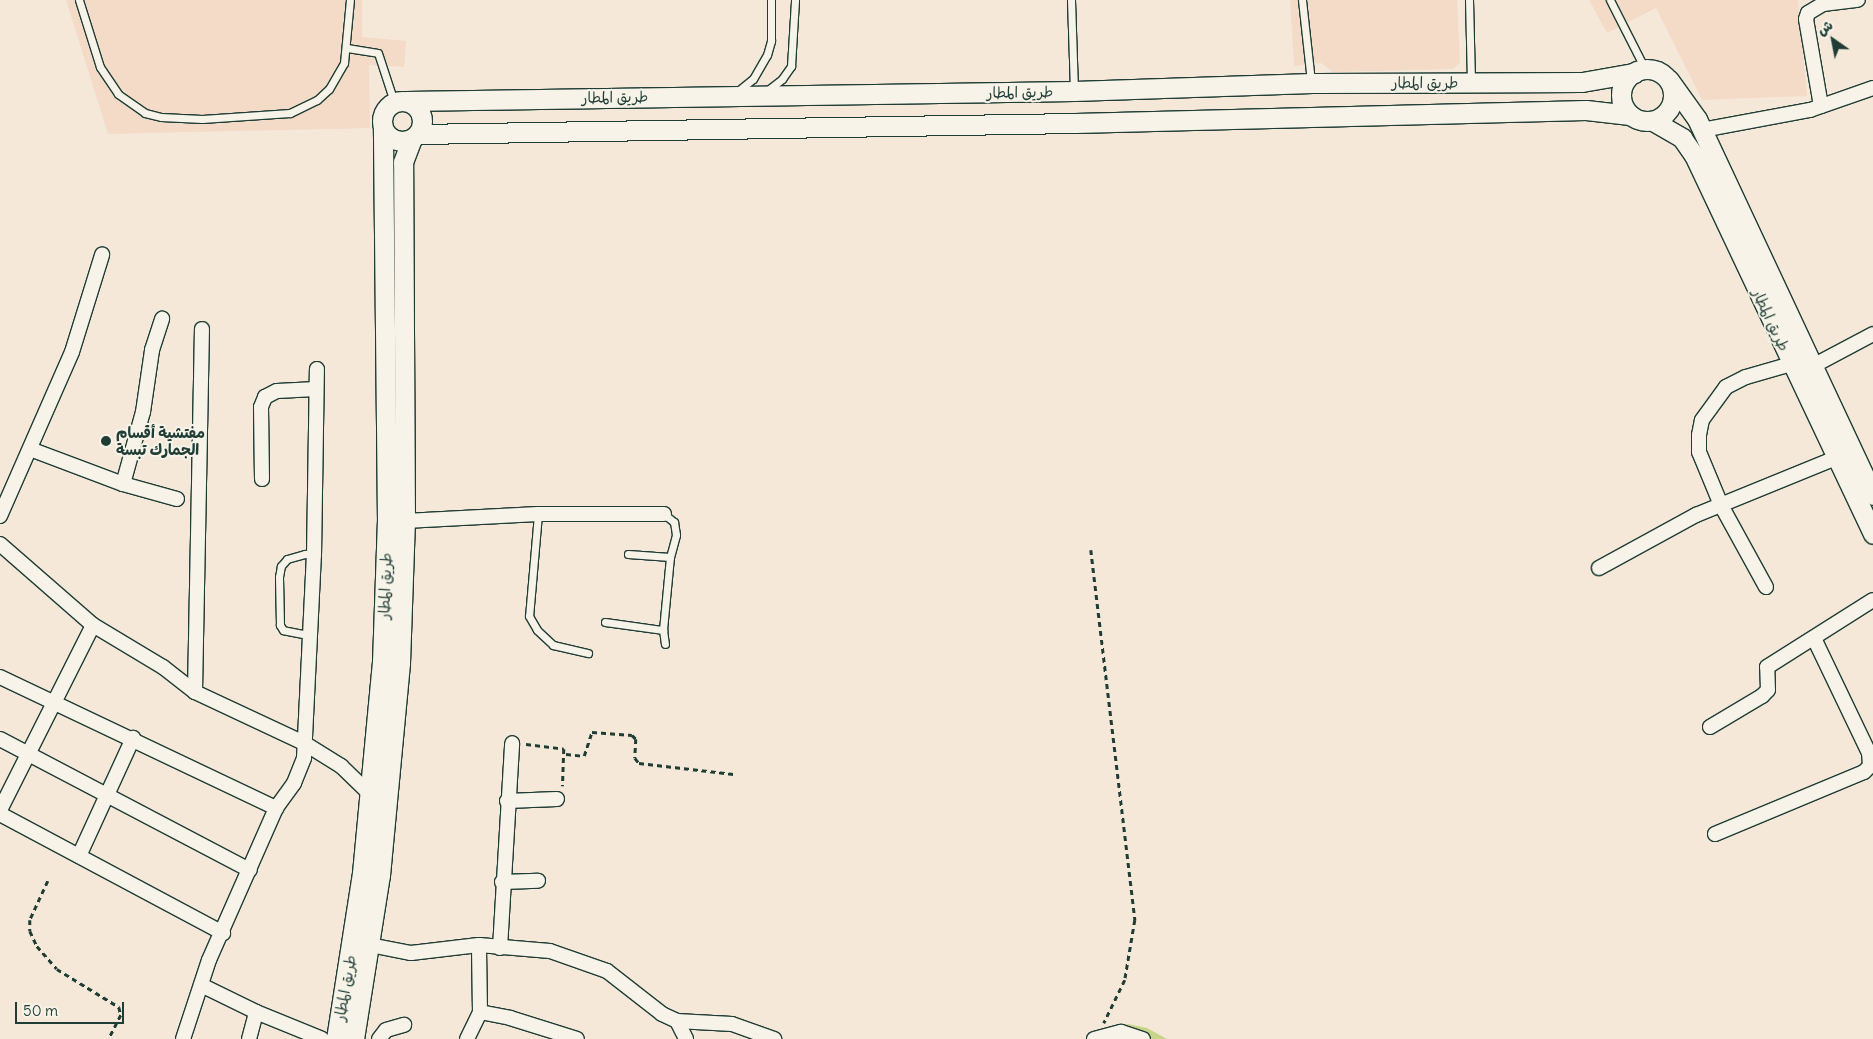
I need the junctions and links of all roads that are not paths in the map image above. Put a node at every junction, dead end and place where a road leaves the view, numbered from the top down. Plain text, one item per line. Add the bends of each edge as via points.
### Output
1 (79, 0) edge
2 (350, 0) edge
3 (771, 0) edge
4 (795, 0) edge
5 (1071, 0) edge
6 (1302, 0) edge
7 (1469, 0) edge
8 (1610, 0) edge
9 (1858, 0) edge
10 (347, 48) junction
11 (1639, 71) junction
12 (1669, 80) junction
13 (1312, 83) junction
14 (1471, 83) junction
15 (1873, 88) edge
16 (1074, 91) junction
17 (730, 95) junction
18 (759, 95) junction
19 (400, 102) junction
20 (1821, 106) junction
21 (1472, 114) junction
22 (1313, 115) junction
23 (1630, 115) junction
24 (1653, 121) junction
25 (1075, 124) junction
26 (383, 129) junction
27 (1702, 130) junction
28 (415, 136) junction
29 (102, 256) dead end
30 (162, 319) dead end
31 (202, 329) dead end
32 (1873, 334) edge
33 (1791, 364) junction
34 (1811, 367) junction
35 (317, 369) dead end
36 (316, 389) junction
37 (30, 449) junction
38 (1836, 458) junction
39 (262, 479) dead end
40 (123, 484) junction
41 (1873, 495) edge
42 (177, 499) dead end
43 (1721, 505) junction
44 (538, 514) junction
45 (664, 514) joint
46 (0, 516) edge
47 (396, 521) junction
48 (1873, 534) edge
49 (0, 544) edge
50 (628, 554) dead end
51 (314, 555) junction
52 (670, 557) junction
53 (1599, 568) dead end
54 (1766, 587) dead end
55 (1873, 600) edge
56 (605, 622) dead end
57 (93, 625) junction
58 (663, 630) junction
59 (308, 635) junction
60 (1814, 638) junction
61 (665, 644) dead end
62 (588, 653) dead end
63 (0, 677) edge
64 (195, 692) junction
65 (54, 702) junction
66 (1710, 727) dead end
67 (133, 738) junction
68 (0, 739) edge
69 (304, 743) junction
70 (512, 743) road end
71 (29, 753) junction
72 (380, 795) junction
73 (108, 796) junction
74 (557, 799) road end
75 (508, 801) junction
76 (276, 808) junction
77 (0, 812) edge
78 (1715, 834) dead end
79 (78, 856) junction
80 (250, 870) junction
81 (538, 881) dead end
82 (502, 882) junction
83 (223, 933) junction
84 (370, 945) junction
85 (479, 945) junction
86 (500, 948) junction
87 (201, 985) junction
88 (256, 1012) junction
89 (480, 1012) junction
90 (676, 1021) junction
91 (404, 1025) dead end
92 (1122, 1036) edge
93 (1095, 1038) edge
94 (184, 1039) edge
95 (250, 1039) edge
96 (322, 1039) edge
97 (336, 1039) edge
98 (354, 1039) edge
99 (379, 1039) edge
100 (468, 1039) edge
101 (574, 1039) edge
102 (686, 1039) edge
103 (774, 1039) edge
104 (1142, 1039) edge

1 - 10 lane via 100,67 108,81 130,105 160,117 226,119 290,114 318,100 329,89 341,70
2 - 10 lane
3 - 17 lane via 771,41 767,55 753,79
4 - 18 lane via 791,66 782,80
5 - 16 lane
6 - 13 lane
7 - 14 lane
8 - 11 lane
9 - 20 street via 1822,4 1808,13 1806,19
10 - 19 lane via 378,53
11 - 12 main road via 1661,73
11 - 14 main road, طريق المطار via 1595,82
11 - 23 main road via 1625,82 1621,93 1623,105
12 - 24 main road via 1673,92 1672,105
12 - 27 main road, طريق المطار
13 - 14 main road, طريق المطار
13 - 16 main road, طريق المطار
13 - 22 main road
14 - 21 main road
15 - 20 street
16 - 18 main road, طريق المطار
16 - 25 main road
17 - 18 main road, طريق المطار
17 - 19 main road, طريق المطار
19 - 26 main road via 383,116
19 - 28 main road via 414,105 422,116
20 - 27 street
21 - 22 main road, طريق المطار
21 - 23 main road, طريق المطار via 1592,110
22 - 25 main road, طريق المطار
23 - 24 main road via 1641,121
24 - 33 main road, طريق المطار via 1682,138 1694,155
25 - 28 main road, طريق المطار
26 - 28 main road via 393,140
26 - 47 main road, طريق المطار
27 - 34 main road, طريق المطار
28 - 47 main road, طريق المطار via 403,162
29 - 37 street via 72,352
30 - 40 street via 152,350 143,412
31 - 64 street
32 - 34 street
33 - 38 main road, طريق المطار
33 - 43 street via 1735,381 1715,400 1702,420 1699,452
34 - 41 main road, طريق المطار
35 - 36 street
36 - 39 street via 272,392 262,402
36 - 51 street
37 - 40 street
37 - 46 street
38 - 43 street
38 - 48 main road, طريق المطار
40 - 42 street
43 - 53 street
43 - 54 street
44 - 45 street
44 - 47 street
44 - 62 lane via 527,609 529,616 553,644
45 - 52 lane via 675,524 676,535
47 - 72 main road, طريق المطار via 400,663
49 - 57 street
50 - 52 lane
51 - 59 street
51 - 59 lane via 287,559 281,566 279,577 280,626 283,630
52 - 58 lane
55 - 60 street
56 - 58 lane
57 - 64 street via 163,667
57 - 65 street
58 - 61 lane
59 - 69 street
60 - 66 street via 1767,667 1768,690 1762,696
60 - 78 street via 1869,753 1870,766 1864,772
63 - 65 street
64 - 69 street
65 - 67 street
65 - 71 street
67 - 73 street
67 - 76 street
68 - 71 street
69 - 72 street
69 - 76 street via 301,767
70 - 75 street
71 - 73 street
71 - 77 street
72 - 84 main road, طريق المطار
72 - 97 main road, طريق المطار
73 - 79 street
73 - 80 street
74 - 75 street
75 - 82 street
76 - 80 street
77 - 79 street
79 - 83 street
80 - 83 street
81 - 82 street
82 - 86 street
83 - 87 street
84 - 85 street via 411,953
84 - 98 main road, طريق المطار
85 - 86 street
85 - 89 street
86 - 90 street via 550,951 607,970 662,1014
87 - 88 street
87 - 94 street
88 - 95 street
88 - 96 street
89 - 100 street
89 - 101 street via 510,1018
90 - 102 street
90 - 103 street via 732,1024
91 - 99 street via 386,1030
92 - 93 street
92 - 104 street

